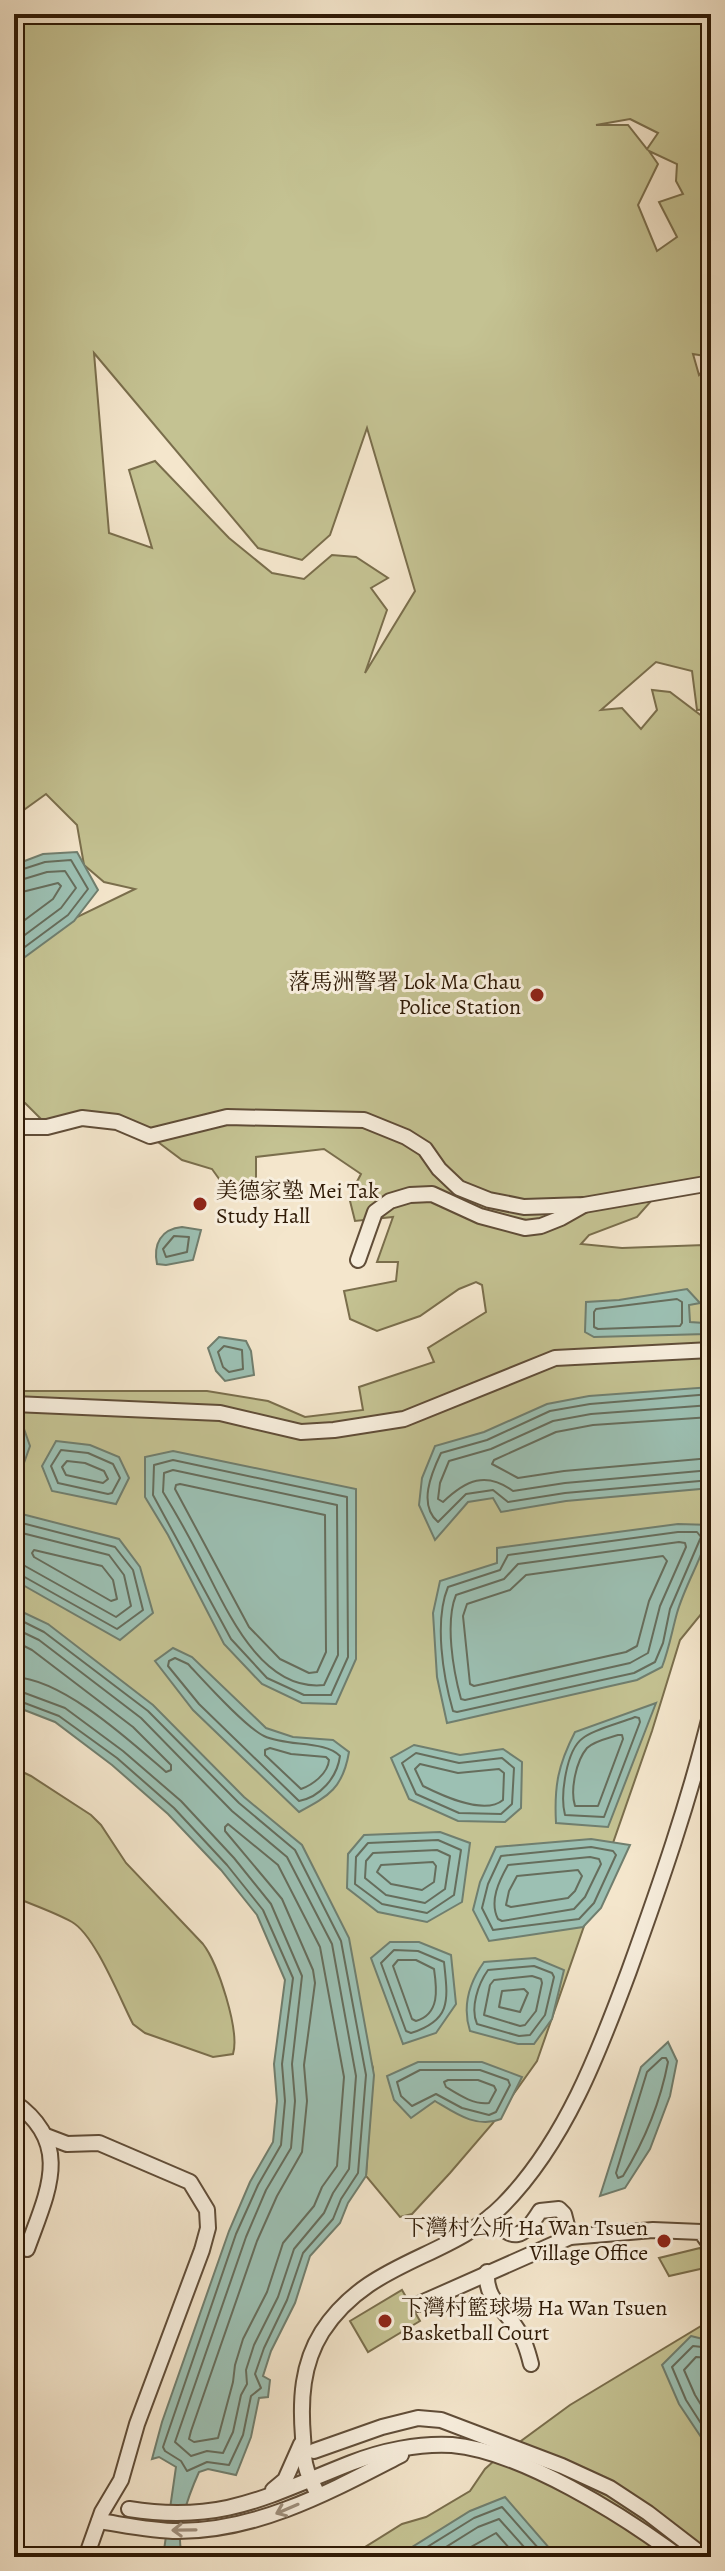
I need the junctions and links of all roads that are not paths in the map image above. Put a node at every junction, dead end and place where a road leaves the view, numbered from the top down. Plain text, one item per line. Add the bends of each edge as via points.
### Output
1 (14, 1121) edge
2 (711, 1183) edge
3 (584, 1205) junction
4 (358, 1260) dead end
5 (711, 1350) edge
6 (14, 1404) edge
7 (711, 1712) edge
8 (14, 2102) edge
9 (46, 2136) junction
10 (491, 2216) junction
11 (570, 2237) junction
12 (711, 2246) edge
13 (27, 2249) dead end
14 (487, 2272) junction
15 (419, 2304) dead end
16 (531, 2364) dead end
17 (302, 2426) junction
18 (314, 2451) junction
19 (357, 2469) junction
20 (318, 2477) junction
21 (324, 2492) junction
22 (264, 2498) junction
23 (129, 2509) dead end
24 (99, 2521) junction
25 (86, 2557) edge
26 (679, 2557) edge
27 (705, 2557) edge

1 - 3 street via 23,1127 47,1127 82,1118 117,1122 150,1136 227,1117 364,1120 425,1149 459,1188 489,1200 524,1207
2 - 3 street
3 - 4 street via 525,1228 480,1216 432,1194 410,1195 375,1212
5 - 6 street via 555,1358 404,1419 334,1430 301,1432 220,1413
7 - 10 street via 678,1836 601,2048 546,2149
8 - 9 street
9 - 13 street via 52,2172
9 - 24 street via 67,2144 99,2143 190,2182 207,2210 202,2250 121,2480
10 - 11 street via 503,2230 518,2235 533,2225 540,2211 559,2209
10 - 17 street via 369,2283 348,2300 312,2355 300,2403
11 - 12 street via 701,2232
11 - 14 street
14 - 15 street
14 - 16 street via 496,2306 526,2343
17 - 18 street
17 - 20 street via 306,2467
17 - 22 street via 290,2471
18 - 20 street
18 - 27 street via 418,2418 441,2420 610,2488
19 - 20 street
19 - 21 street
19 - 26 street via 416,2447 454,2445 506,2460 606,2508
20 - 21 street
20 - 22 street
21 -> 24 street via 242,2525 179,2531
22 - 23 street via 188,2515
24 - 25 street

